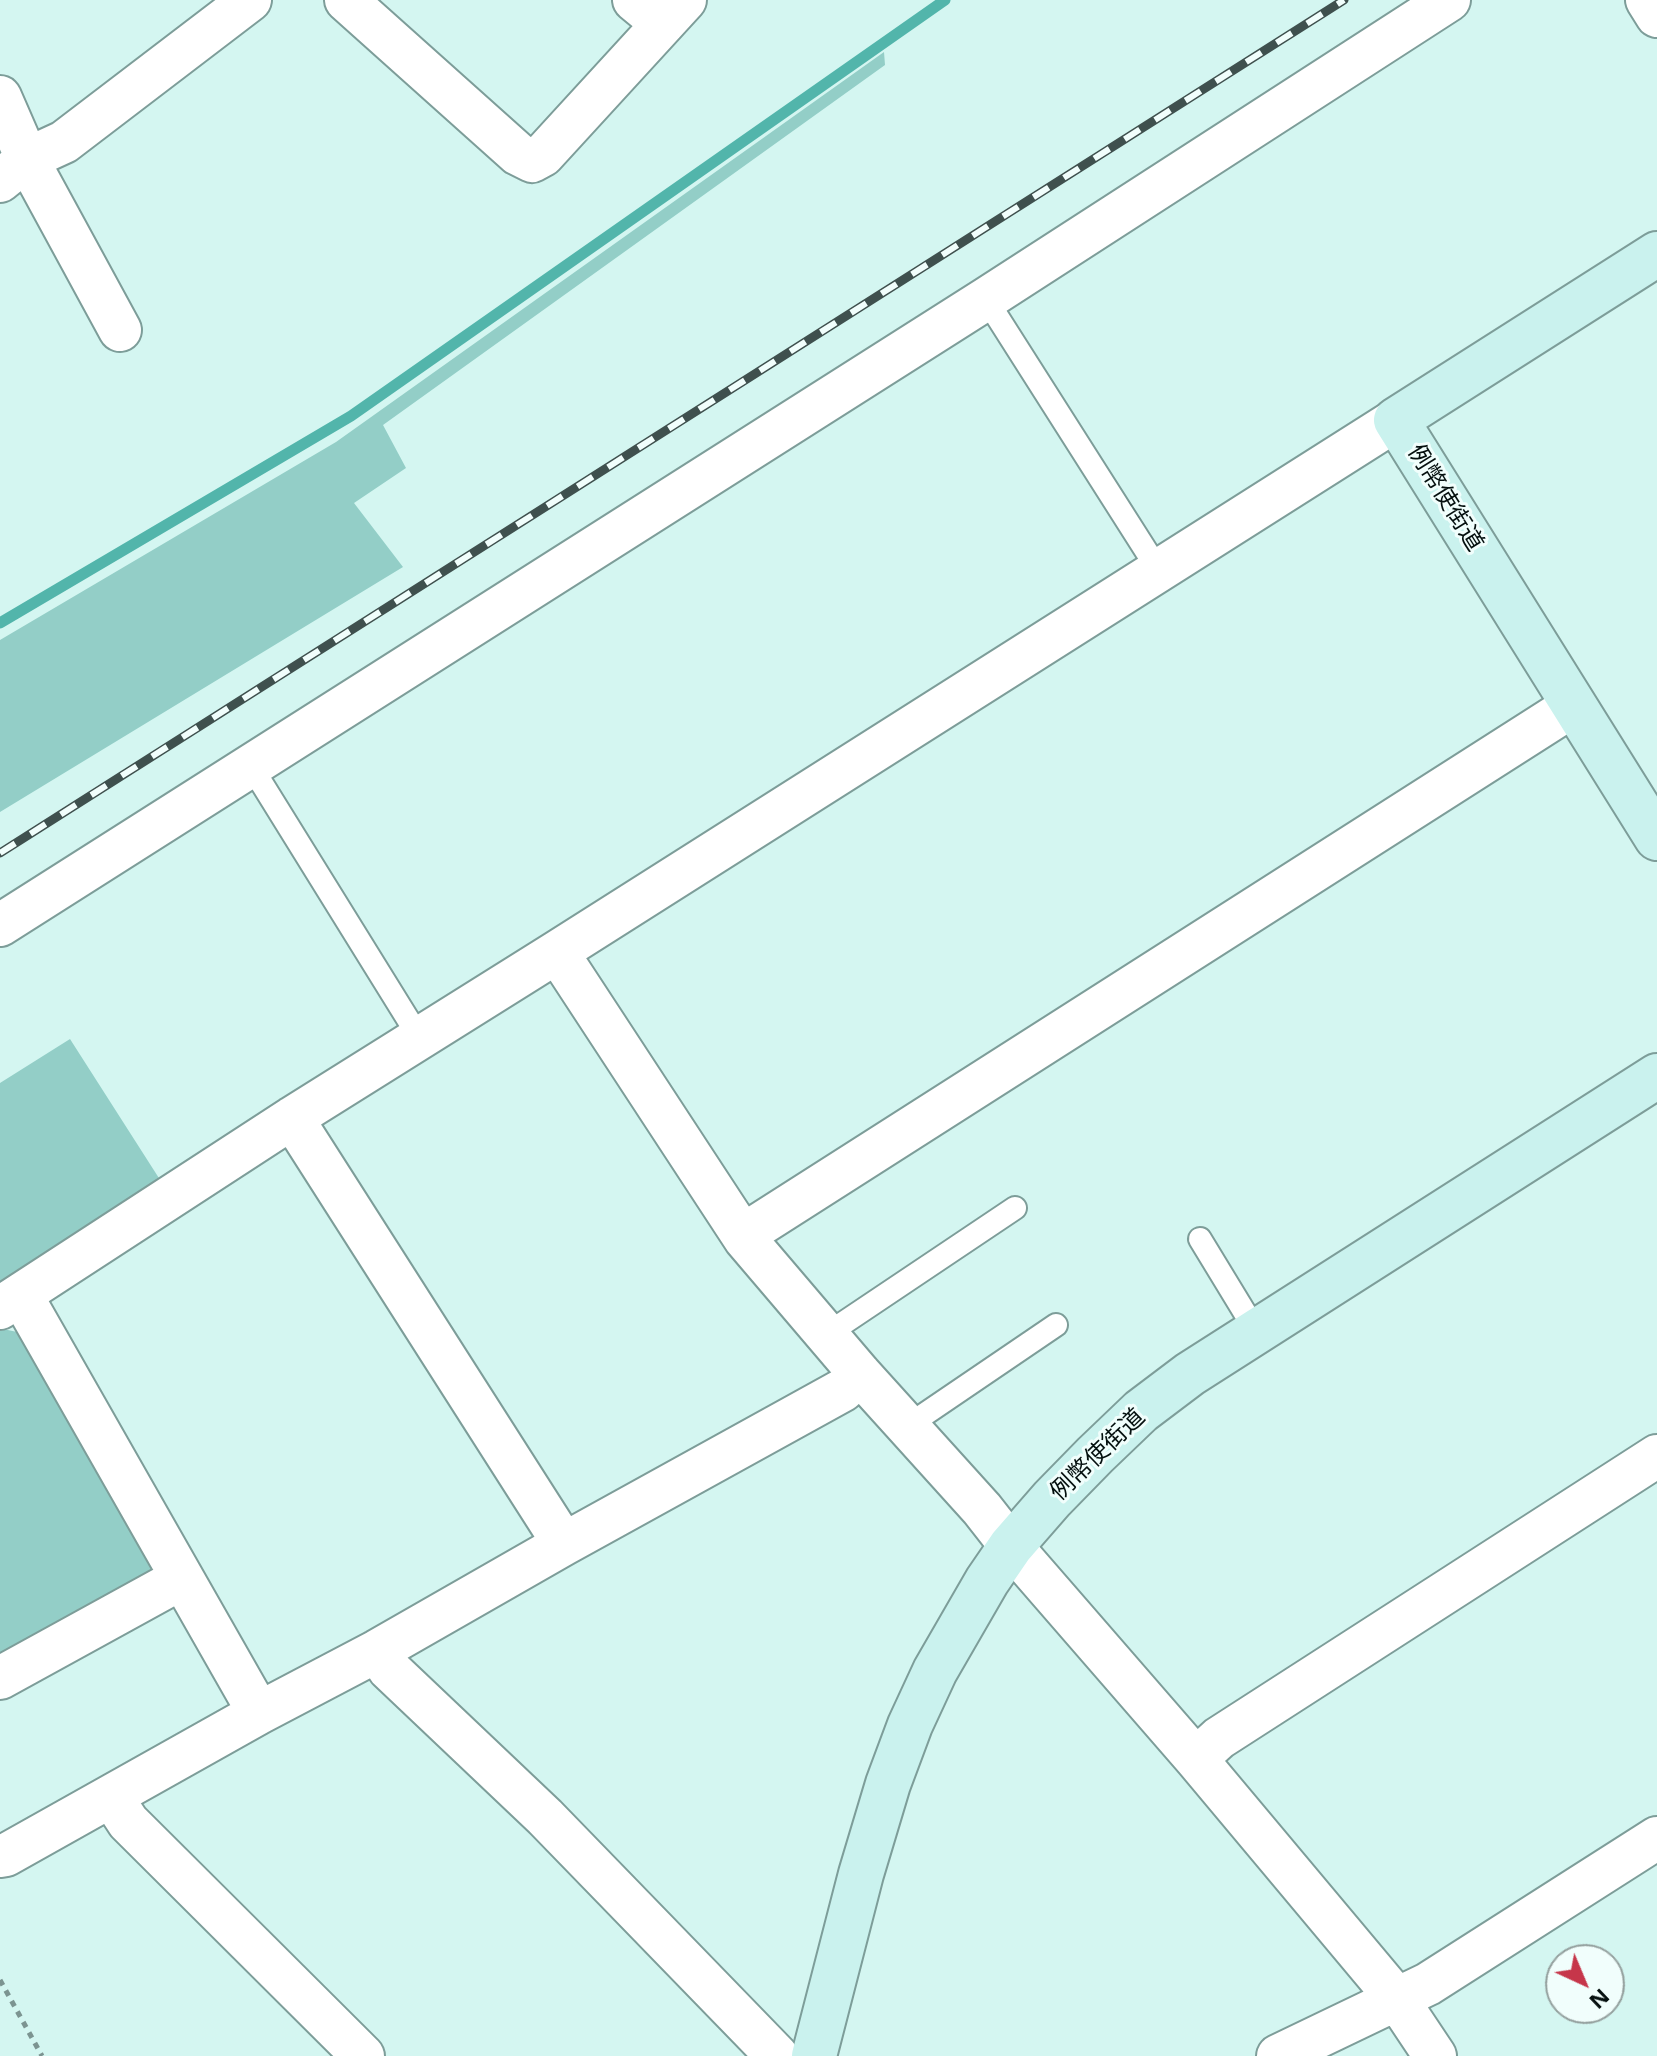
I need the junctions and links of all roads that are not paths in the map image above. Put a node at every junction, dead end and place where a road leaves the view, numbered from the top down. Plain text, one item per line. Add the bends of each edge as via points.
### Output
1 (250, 0) edge
2 (346, 0) edge
3 (1449, 0) edge
4 (1647, 0) edge
5 (660, 8) edge
6 (1657, 16) edge
7 (0, 97) edge
8 (13, 170) edge
9 (1657, 254) edge
10 (986, 299) junction
11 (120, 330) dead end
12 (1396, 420) junction
13 (1159, 571) junction
14 (1574, 705) junction
15 (251, 766) junction
16 (1657, 838) edge
17 (0, 925) edge
18 (557, 952) junction
19 (419, 1037) junction
20 (1657, 1076) edge
21 (292, 1118) junction
22 (1015, 1208) dead end
23 (745, 1239) junction
24 (1200, 1239) dead end
25 (10, 1302) edge
26 (1056, 1325) dead end
27 (1256, 1331) junction
28 (829, 1338) junction
29 (860, 1374) junction
30 (911, 1430) junction
31 (1657, 1456) edge
32 (564, 1544) junction
33 (1011, 1546) junction
34 (182, 1578) junction
35 (377, 1651) junction
36 (0, 1678) edge
37 (259, 1713) junction
38 (1196, 1759) junction
39 (111, 1796) junction
40 (1657, 1838) edge
41 (0, 1856) edge
42 (1397, 1999) junction
43 (363, 2056) edge
44 (777, 2056) edge
45 (814, 2056) edge
46 (1278, 2056) edge
47 (1435, 2056) edge

1 - 8 street via 64,142
2 - 5 street via 532,161 543,155
3 - 10 street
4 - 6 street
7 - 8 street
8 - 11 street
9 - 12 main road, 例幣使街道
10 - 13 lane
10 - 15 street
12 - 13 street
12 - 14 main road, 例幣使街道
13 - 18 street
14 - 16 main road, 例幣使街道
14 - 23 street via 785,1208
15 - 17 street
15 - 19 lane
18 - 19 street
18 - 23 street
19 - 21 street
20 - 27 main road, 例幣使街道
21 - 25 street
21 - 32 street
22 - 28 lane via 842,1324
23 - 28 street
24 - 27 lane
25 - 34 street
26 - 30 lane via 925,1414
27 - 33 main road, 例幣使街道 via 1141,1411
28 - 29 street
29 - 30 street
29 - 32 street via 843,1390
30 - 33 street
31 - 38 street via 1219,1738
32 - 35 street
33 - 38 street
33 - 45 main road, 例幣使街道 via 963,1621 910,1725 861,1874
34 - 36 street
34 - 37 street
35 - 37 street
35 - 44 street via 389,1669 545,1817
37 - 39 street
38 - 42 street
39 - 41 street
39 - 43 street via 128,1822
40 - 42 street
42 - 46 street
42 - 47 street

